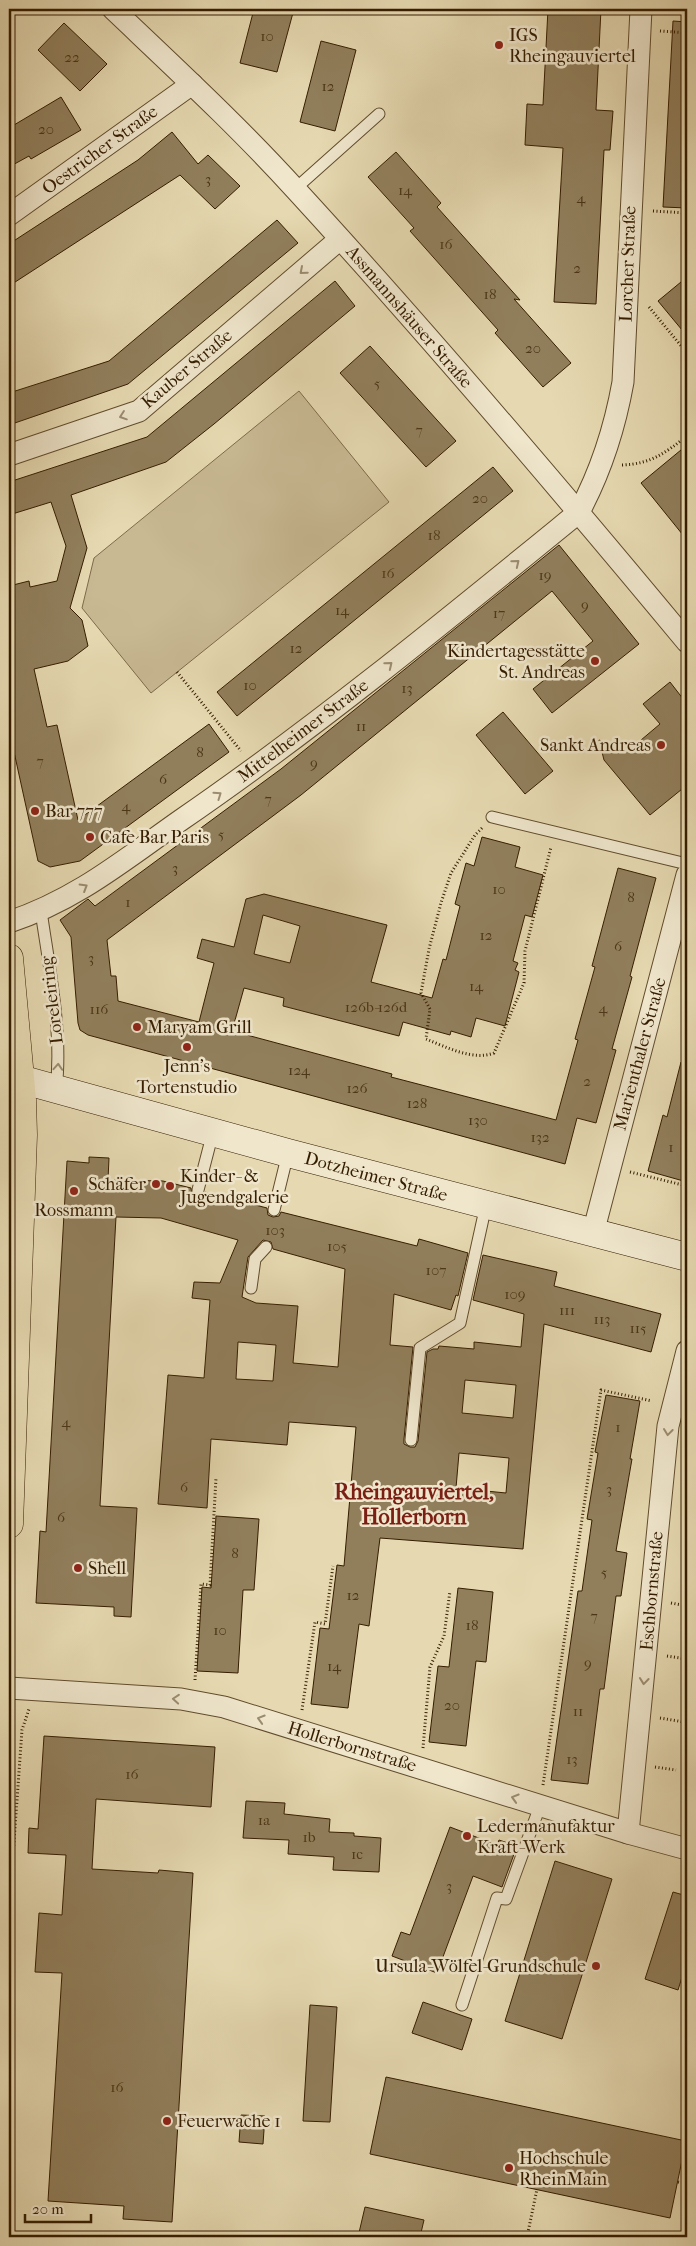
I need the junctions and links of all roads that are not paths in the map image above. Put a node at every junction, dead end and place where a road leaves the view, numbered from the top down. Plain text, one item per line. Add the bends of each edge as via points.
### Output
1 (113, 9) edge
2 (641, 9) edge
3 (192, 84) junction
4 (379, 114) dead end
5 (295, 189) junction
6 (9, 216) edge
7 (340, 239) junction
8 (9, 455) edge
9 (579, 512) junction
10 (687, 642) edge
11 (492, 817) road end
12 (687, 864) edge
13 (687, 875) edge
14 (42, 911) junction
15 (9, 922) edge
16 (9, 958) edge
17 (15, 1077) edge
18 (56, 1089) junction
19 (213, 1132) junction
20 (288, 1153) junction
21 (198, 1190) dead end
22 (486, 1205) junction
23 (274, 1210) dead end
24 (593, 1233) junction
25 (266, 1247) dead end
26 (687, 1257) edge
27 (251, 1288) dead end
28 (687, 1351) edge
29 (12, 1356) edge
30 (410, 1440) dead end
31 (9, 1524) edge
32 (9, 1688) edge
33 (540, 1806) junction
34 (628, 1833) junction
35 (687, 1849) edge
36 (462, 2005) dead end

1 - 3 street, Assmannshäuser Straße
2 - 9 street, Lorcher Straße via 623,382 612,429
3 - 5 street, Assmannshäuser Straße
3 - 6 street, Oestricher Straße
4 - 5 lane
5 - 7 street, Assmannshäuser Straße
7 -> 8 street, Kauber Straße via 139,411
7 - 9 street, Assmannshäuser Straße
9 - 10 street, Assmannshäuser Straße
14 -> 9 street, Mittelheimer Straße via 88,886 256,769
11 - 12 lane
13 - 24 street, Marienthaler Straße
14 - 15 street, Mittelheimer Straße
18 -> 14 lane, Loreleiring via 58,1044
16 - 17 main road
17 - 18 main road, Dotzheimer Straße
17 - 29 main road via 23,1135
18 - 19 main road, Dotzheimer Straße
19 - 20 main road, Dotzheimer Straße
19 - 21 lane
20 - 22 main road, Dotzheimer Straße
20 - 23 lane
22 - 24 main road, Dotzheimer Straße
22 - 30 lane via 460,1323 420,1348
24 - 26 main road, Dotzheimer Straße
25 - 27 lane via 255,1259
28 -> 34 street, Eschbornstraße via 668,1426
29 - 31 main road
33 -> 32 street, Hollerbornstraße via 193,1700
33 - 34 street, Hollerbornstraße
33 - 36 lane via 506,1899 496,1898
34 - 35 street, Hollerbornstraße

